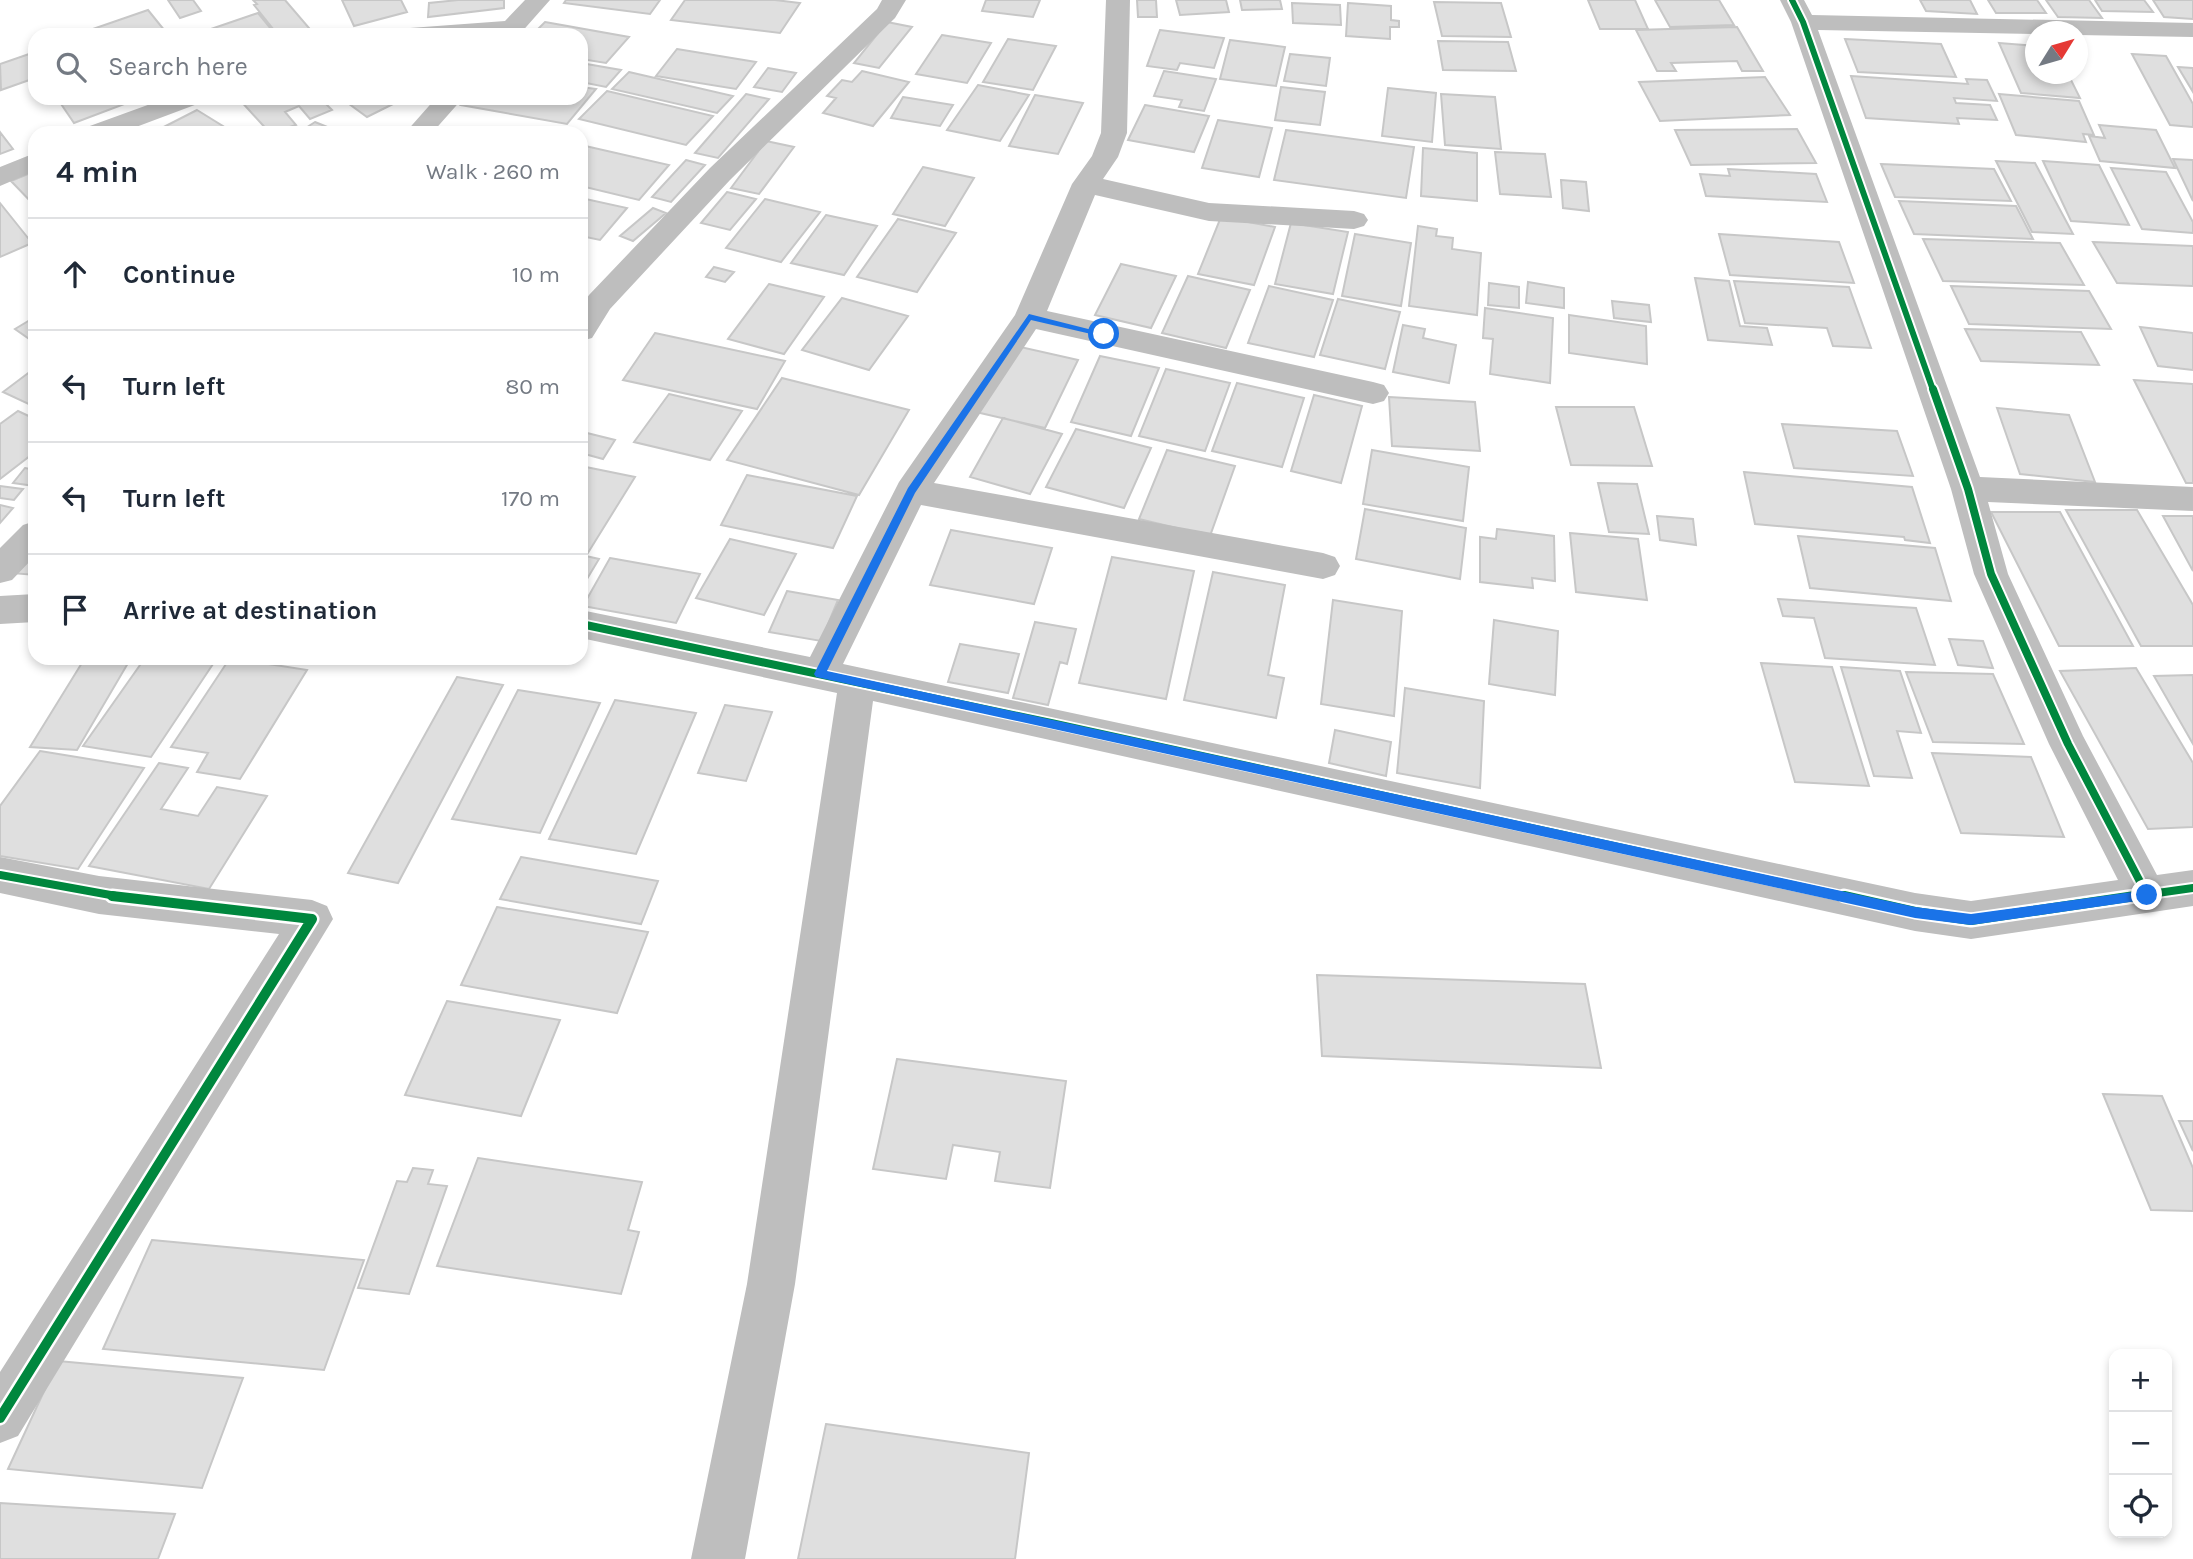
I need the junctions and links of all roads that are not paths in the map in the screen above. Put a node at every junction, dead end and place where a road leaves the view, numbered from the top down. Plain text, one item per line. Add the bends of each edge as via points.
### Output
1 (538, 0) edge
2 (894, 0) edge
3 (1118, 0) edge
4 (1797, 11) edge
5 (513, 28) edge
6 (2193, 30) edge
7 (172, 105) edge
8 (444, 105) edge
9 (115, 126) edge
10 (424, 126) edge
11 (28, 165) edge
12 (0, 178) edge
13 (1086, 184) junction
14 (1354, 220) dead end
15 (1029, 317) junction
16 (588, 320) edge
17 (1373, 393) dead end
18 (1968, 489) junction
19 (911, 491) junction
20 (2193, 499) edge
21 (28, 541) edge
22 (1323, 566) dead end
23 (0, 570) edge
24 (28, 608) edge
25 (0, 610) edge
26 (588, 625) edge
27 (838, 678) junction
28 (0, 875) edge
29 (2193, 888) edge
30 (2147, 895) junction
31 (0, 1418) edge
32 (718, 1559) edge

1 - 5 street
2 - 16 street via 886,13 720,174 599,302
3 - 13 street via 1114,133 1105,157
4 - 6 street
4 - 18 street
7 - 9 street
8 - 10 street
11 - 12 street
13 - 14 street via 1209,212
13 - 15 street
15 - 17 street
15 - 19 street
18 - 20 street
18 - 30 street via 1991,574 2068,744
19 - 22 street
19 - 27 street
21 - 23 street
24 - 25 street
26 - 27 street
27 - 30 street via 1915,912 1971,920
27 - 32 street via 771,1284
28 - 31 street via 99,895 312,919
29 - 30 street

